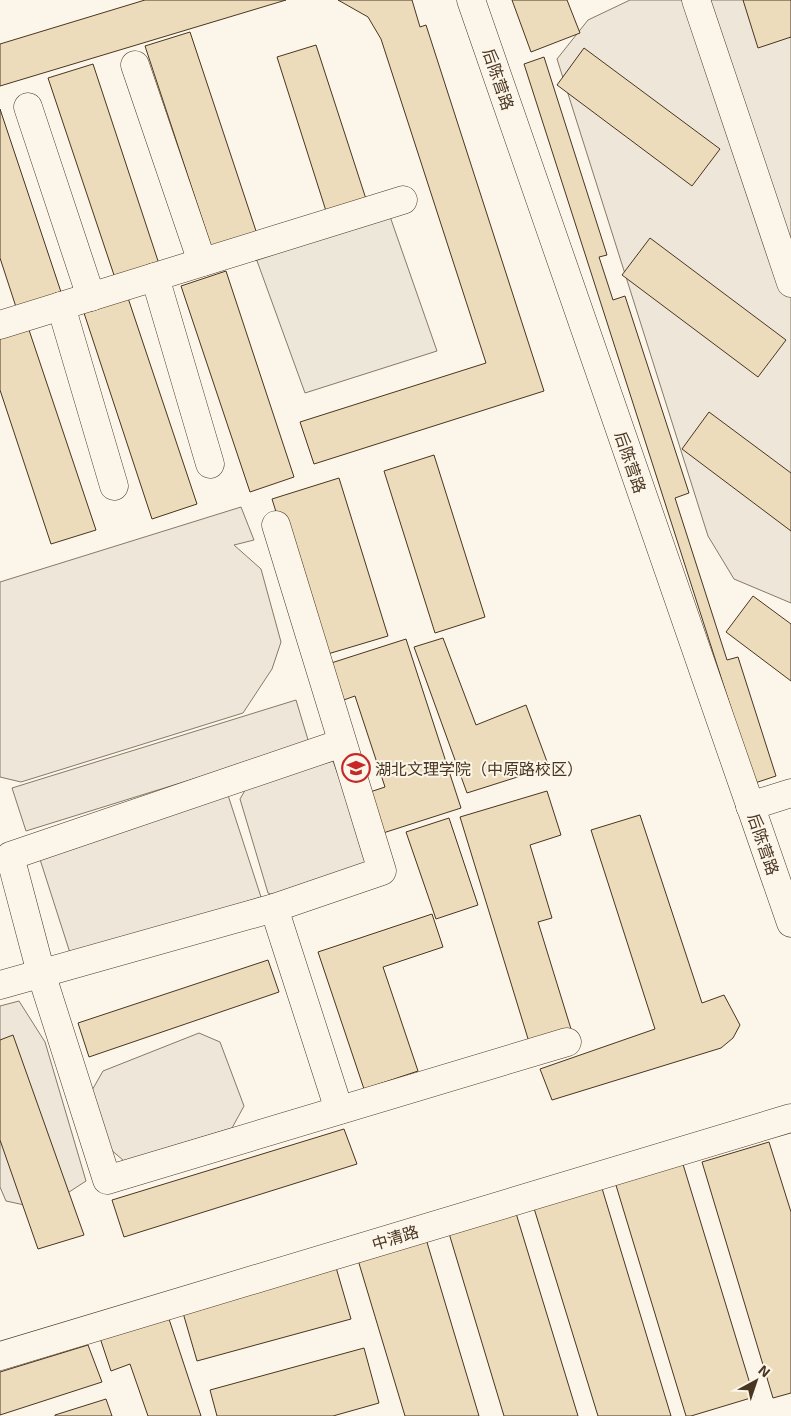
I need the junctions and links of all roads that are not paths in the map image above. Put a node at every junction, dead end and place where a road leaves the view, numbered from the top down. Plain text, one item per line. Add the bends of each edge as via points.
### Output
1 (471, 0) edge
2 (696, 0) edge
3 (135, 65) dead end
4 (28, 106) dead end
5 (403, 200) dead end
6 (202, 262) junction
7 (155, 277) junction
8 (791, 283) edge
9 (91, 297) junction
10 (61, 306) junction
11 (0, 325) edge
12 (210, 464) dead end
13 (114, 486) dead end
14 (276, 525) dead end
15 (342, 743) junction
16 (791, 793) edge
17 (750, 806) junction
18 (274, 908) junction
19 (791, 923) edge
20 (41, 973) junction
21 (0, 985) edge
22 (567, 1042) dead end
23 (339, 1110) junction
24 (791, 1118) edge
25 (0, 1356) edge

1 - 17 street, 后陈营路
2 - 8 street
3 - 6 street
4 - 9 street
5 - 6 street
6 - 7 street
7 - 9 street
7 - 12 street
9 - 10 street
10 - 11 street
10 - 13 street
14 - 15 street
15 - 18 street via 382,872
15 - 20 street via 10,856
16 - 17 street
17 - 19 street, 后陈营路
18 - 20 street
18 - 23 street
20 - 21 street
20 - 23 street via 107,1180
22 - 23 street
24 - 25 street, 中清路

